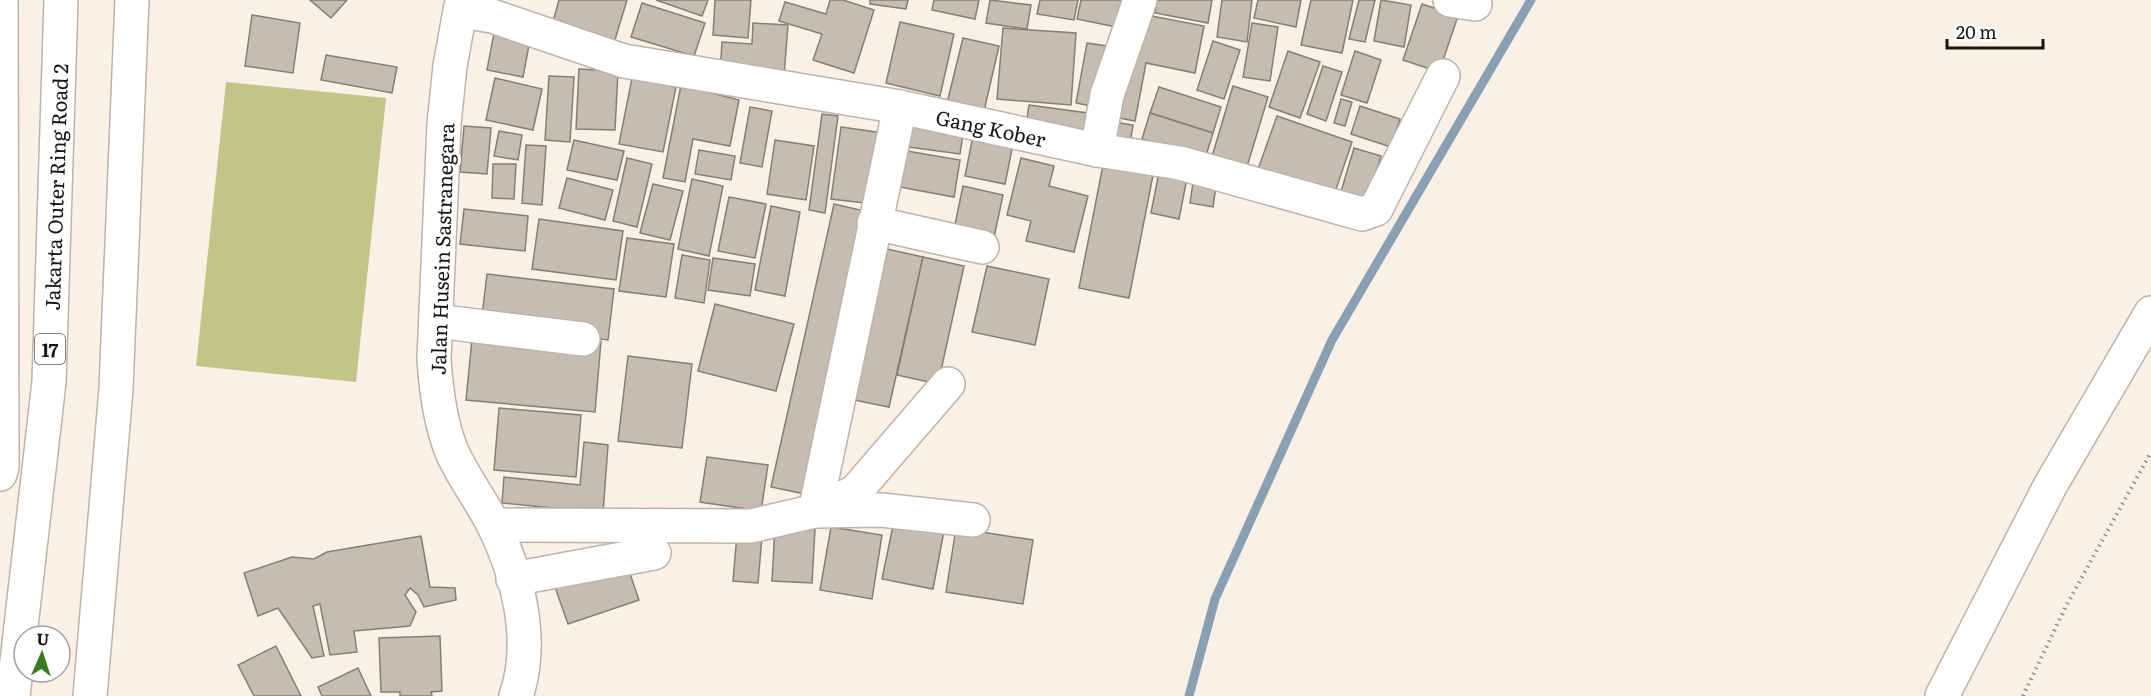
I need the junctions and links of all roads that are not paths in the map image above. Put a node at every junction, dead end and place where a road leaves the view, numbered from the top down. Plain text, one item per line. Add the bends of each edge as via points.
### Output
1 (1, 0) edge
2 (61, 0) edge
3 (132, 0) edge
4 (1140, 0) edge
5 (461, 6) edge
6 (1443, 76) dead end
7 (900, 107) junction
8 (1097, 150) junction
9 (874, 223) junction
10 (982, 247) dead end
11 (2151, 313) edge
12 (436, 321) junction
13 (583, 339) dead end
14 (948, 384) dead end
15 (0, 474) edge
16 (815, 511) junction
17 (973, 520) dead end
18 (494, 525) junction
19 (654, 553) dead end
20 (513, 579) junction
21 (13, 696) edge
22 (90, 696) edge
23 (516, 696) edge
24 (1942, 696) edge

1 - 15 main road
2 - 21 main road, Jakarta Outer Ring Road 2 / 17 via 49,382
3 - 22 main road via 116,389
4 - 8 main road via 1107,96
5 - 7 main road, Gang Kober via 624,61
5 - 12 main road, Jalan Husein Sastranegara via 444,124
6 - 8 main road, Gang Kober via 1376,209 1362,214 1180,163
7 - 8 main road, Gang Kober
7 - 9 main road
9 - 10 main road
9 - 16 main road
11 - 24 main road via 2050,486
12 - 13 main road
12 - 18 main road, Jalan Husein Sastranegara via 435,381 442,418 452,453
14 - 16 main road via 855,492
16 - 17 main road via 881,510
16 - 18 main road via 752,526
18 - 20 main road, Jalan Husein Sastranegara
19 - 20 main road
20 - 23 main road, Jalan Husein Sastranegara via 524,639 524,662

